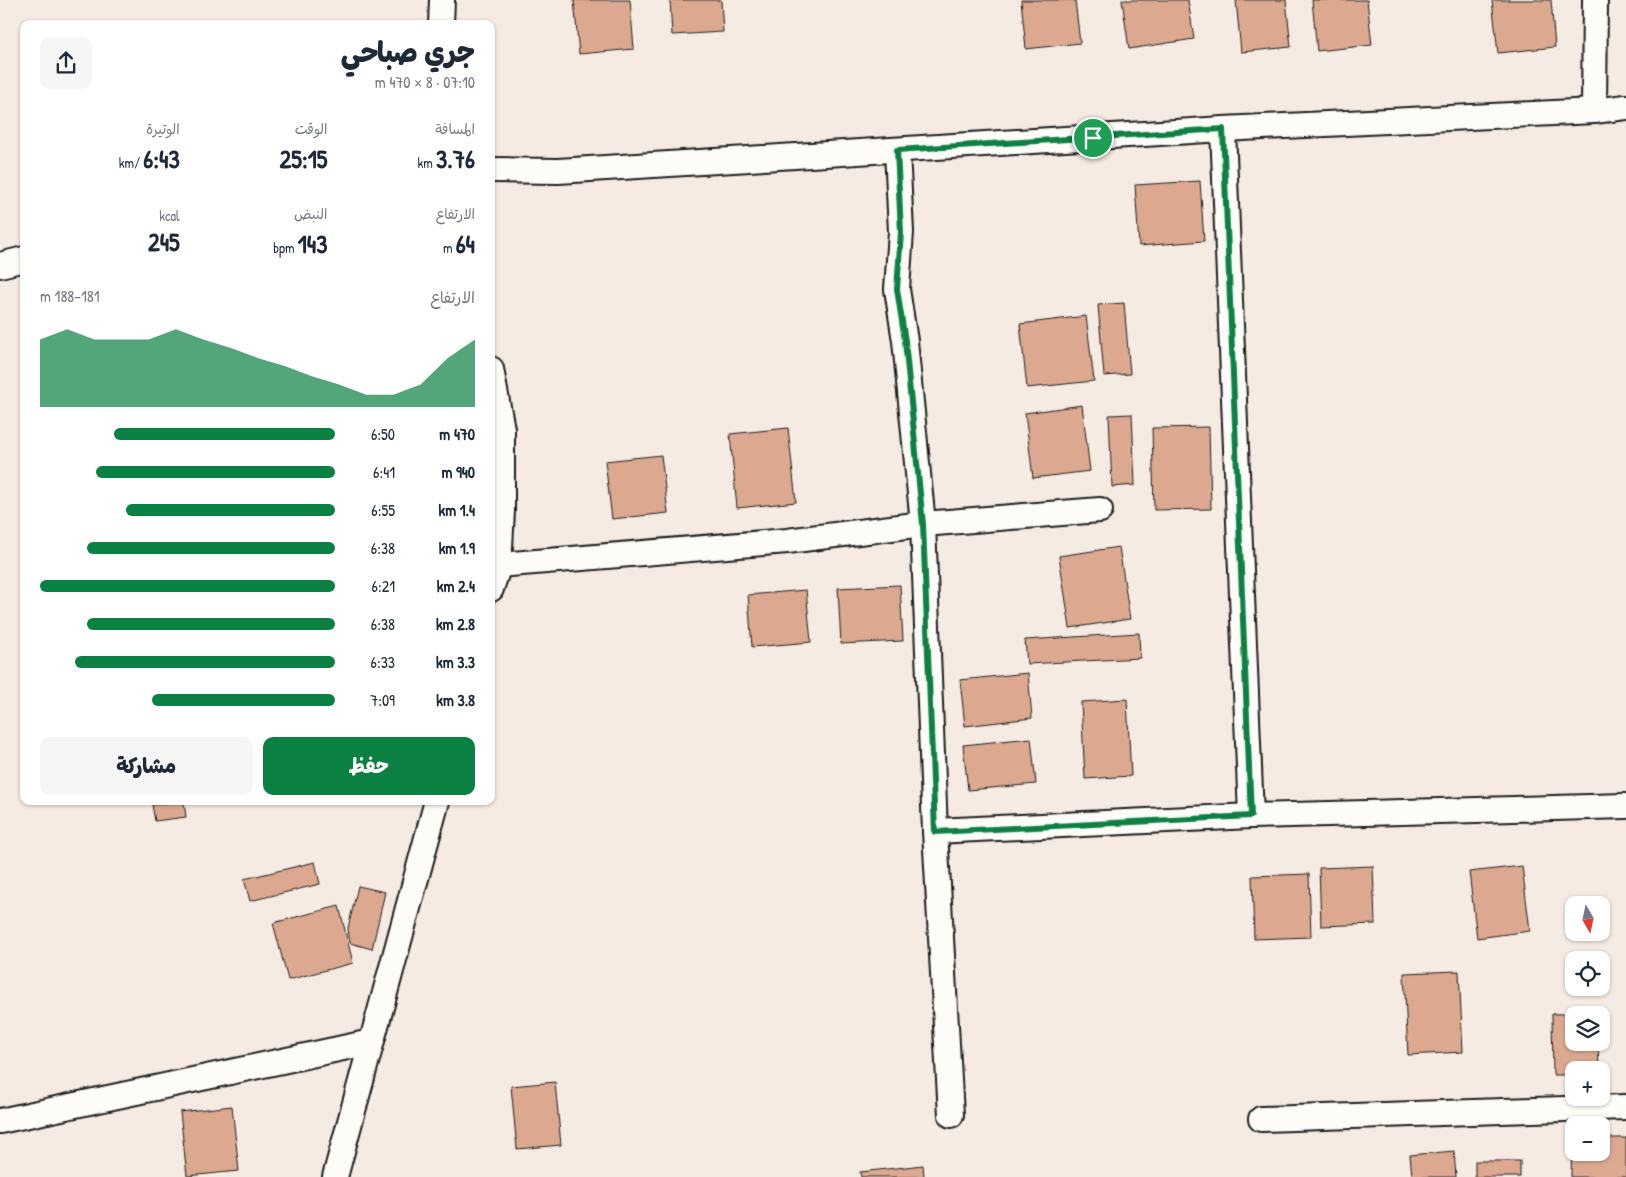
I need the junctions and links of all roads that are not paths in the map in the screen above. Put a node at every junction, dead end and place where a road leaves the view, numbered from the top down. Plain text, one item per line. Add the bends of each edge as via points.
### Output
1 (442, 0) edge
2 (1595, 0) edge
3 (442, 20) edge
4 (1626, 107) edge
5 (1594, 110) junction
6 (1223, 129) junction
7 (897, 150) junction
8 (495, 170) edge
9 (20, 260) edge
10 (0, 265) edge
11 (495, 391) edge
12 (1100, 510) dead end
13 (923, 524) junction
14 (499, 565) junction
15 (495, 577) edge
16 (436, 805) edge
17 (1626, 806) edge
18 (1251, 816) junction
19 (935, 832) junction
20 (371, 1042) junction
21 (1626, 1107) edge
22 (951, 1116) dead end
23 (1261, 1119) dead end
24 (0, 1121) edge
25 (335, 1177) edge

1 - 3 street
2 - 5 street
4 - 5 street
5 - 6 street
6 - 7 street
6 - 18 street
7 - 8 street via 558,171
7 - 13 street via 901,232 897,289
9 - 10 street
11 - 14 street via 502,429
12 - 13 street
13 - 14 street via 787,541
13 - 19 street
14 - 15 street
16 - 20 street
17 - 18 street
18 - 19 street
19 - 22 street
20 - 24 street
20 - 25 street
21 - 23 street

